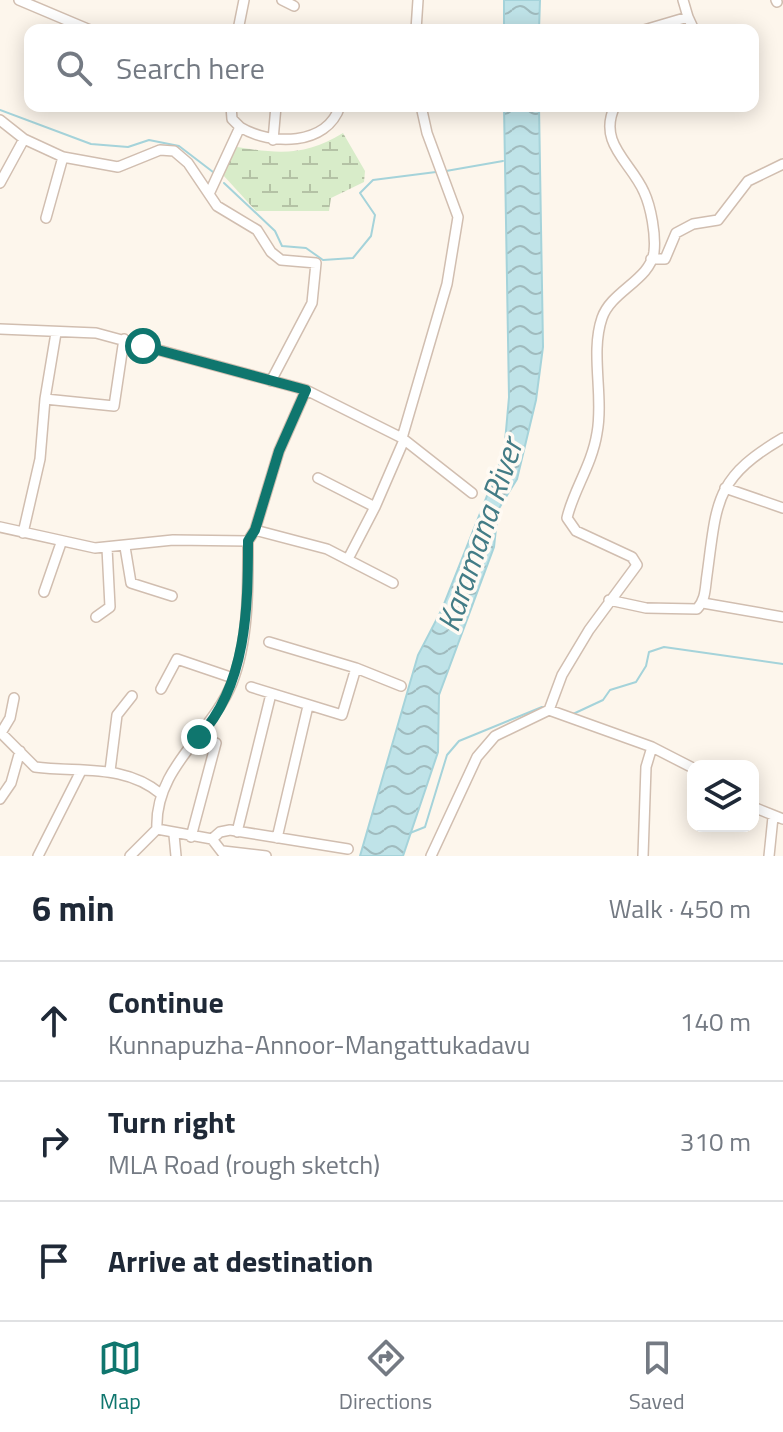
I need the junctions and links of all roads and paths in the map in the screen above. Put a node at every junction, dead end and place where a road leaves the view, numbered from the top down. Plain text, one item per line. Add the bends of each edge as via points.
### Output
1 (19, 0) edge
2 (244, 0) edge
3 (282, 0) edge
4 (418, 0) edge
5 (683, 0) edge
6 (294, 6) dead end
7 (688, 17) junction
8 (60, 24) edge
9 (239, 24) edge
10 (416, 24) edge
11 (664, 24) edge
12 (691, 24) edge
13 (231, 112) edge
14 (275, 112) edge
15 (338, 112) edge
16 (422, 112) edge
17 (612, 112) edge
18 (0, 120) edge
19 (240, 127) junction
20 (24, 139) junction
21 (273, 140) junction
22 (63, 157) junction
23 (783, 164) edge
24 (0, 183) edge
25 (209, 194) junction
26 (46, 218) dead end
27 (651, 259) junction
28 (0, 329) edge
29 (56, 333) junction
30 (124, 339) junction
31 (271, 381) junction
32 (306, 390) junction
33 (45, 399) junction
34 (783, 438) edge
35 (403, 439) junction
36 (318, 478) dead end
37 (725, 488) junction
38 (472, 493) dead end
39 (375, 507) junction
40 (783, 508) edge
41 (0, 527) edge
42 (255, 530) junction
43 (23, 533) junction
44 (248, 541) junction
45 (61, 543) junction
46 (125, 547) junction
47 (107, 548) junction
48 (348, 559) junction
49 (393, 583) dead end
50 (44, 592) dead end
51 (172, 596) dead end
52 (609, 600) junction
53 (703, 603) junction
54 (96, 617) dead end
55 (783, 617) edge
56 (269, 642) dead end
57 (356, 668) junction
58 (233, 678) junction
59 (401, 686) dead end
60 (251, 687) dead end
61 (161, 689) dead end
62 (271, 694) junction
63 (132, 696) dead end
64 (14, 698) dead end
65 (308, 706) junction
66 (549, 710) junction
67 (1, 733) edge
68 (216, 743) dead end
69 (652, 747) junction
70 (20, 751) junction
71 (687, 765) edge
72 (81, 771) junction
73 (110, 771) junction
74 (161, 794) junction
75 (0, 799) edge
76 (759, 810) edge
77 (778, 818) edge
78 (157, 829) junction
79 (237, 832) junction
80 (174, 835) junction
81 (191, 837) junction
82 (277, 838) junction
83 (212, 839) junction
84 (348, 849) dead end
85 (224, 854) edge
86 (38, 856) edge
87 (130, 856) edge
88 (176, 856) edge
89 (266, 856) edge
90 (431, 856) edge
91 (643, 856) edge
92 (769, 856) edge

1 - 8 street
2 - 9 street
3 - 6 street
4 - 10 street
5 - 7 street
7 - 11 street
7 - 12 street
13 - 19 street
14 - 21 street
15 - 21 street via 321,133
16 - 35 street via 458,217 447,284
17 - 27 street via 610,135 617,154 645,193 653,231
18 - 20 street
19 - 21 street
19 - 25 street
20 - 22 street
20 - 24 street
22 - 25 street via 118,167 153,152 174,151
22 - 26 street
23 - 27 street via 748,181 718,220 676,233 665,259
25 - 31 street via 228,216 257,230 281,260 316,263 308,313
27 - 52 street via 601,320 597,435 567,516 576,531 637,562 633,575
28 - 29 street
29 - 30 street
29 - 33 street
30 - 31 street
30 - 33 street via 114,406
31 - 32 street
32 - 35 street
32 - 42 street via 279,451
33 - 43 street via 40,459
34 - 37 street via 753,455
35 - 38 street
35 - 39 street
36 - 39 street
37 - 40 street
37 - 53 street via 714,513
39 - 48 street
41 - 43 street
42 - 44 street
42 - 48 street
43 - 45 street
44 - 46 street via 173,540
44 - 58 street via 245,623
45 - 47 street
45 - 50 street
46 - 47 street
46 - 51 street via 131,583
47 - 54 street via 110,607
48 - 49 street
52 - 53 street via 683,611
52 - 66 street via 562,675
53 - 55 street
56 - 57 street
57 - 59 street
57 - 65 street via 342,715
58 - 61 street via 177,659
58 - 74 street
60 - 62 street
62 - 65 street
62 - 79 street
63 - 73 street via 117,715
64 - 67 street
65 - 82 street
66 - 69 street
66 - 90 street via 495,736 477,757
67 - 70 street
68 - 81 street
69 - 71 street
69 - 91 street via 646,767
70 - 72 street via 35,767
70 - 75 street
72 - 73 street
72 - 86 street
73 - 74 street via 143,780
74 - 78 street
76 - 77 street
77 - 92 street
78 - 80 street
78 - 87 street
79 - 82 street
79 - 83 street via 220,832
80 - 81 street
80 - 88 street
81 - 83 street
82 - 84 street
83 - 85 street
85 - 89 street

